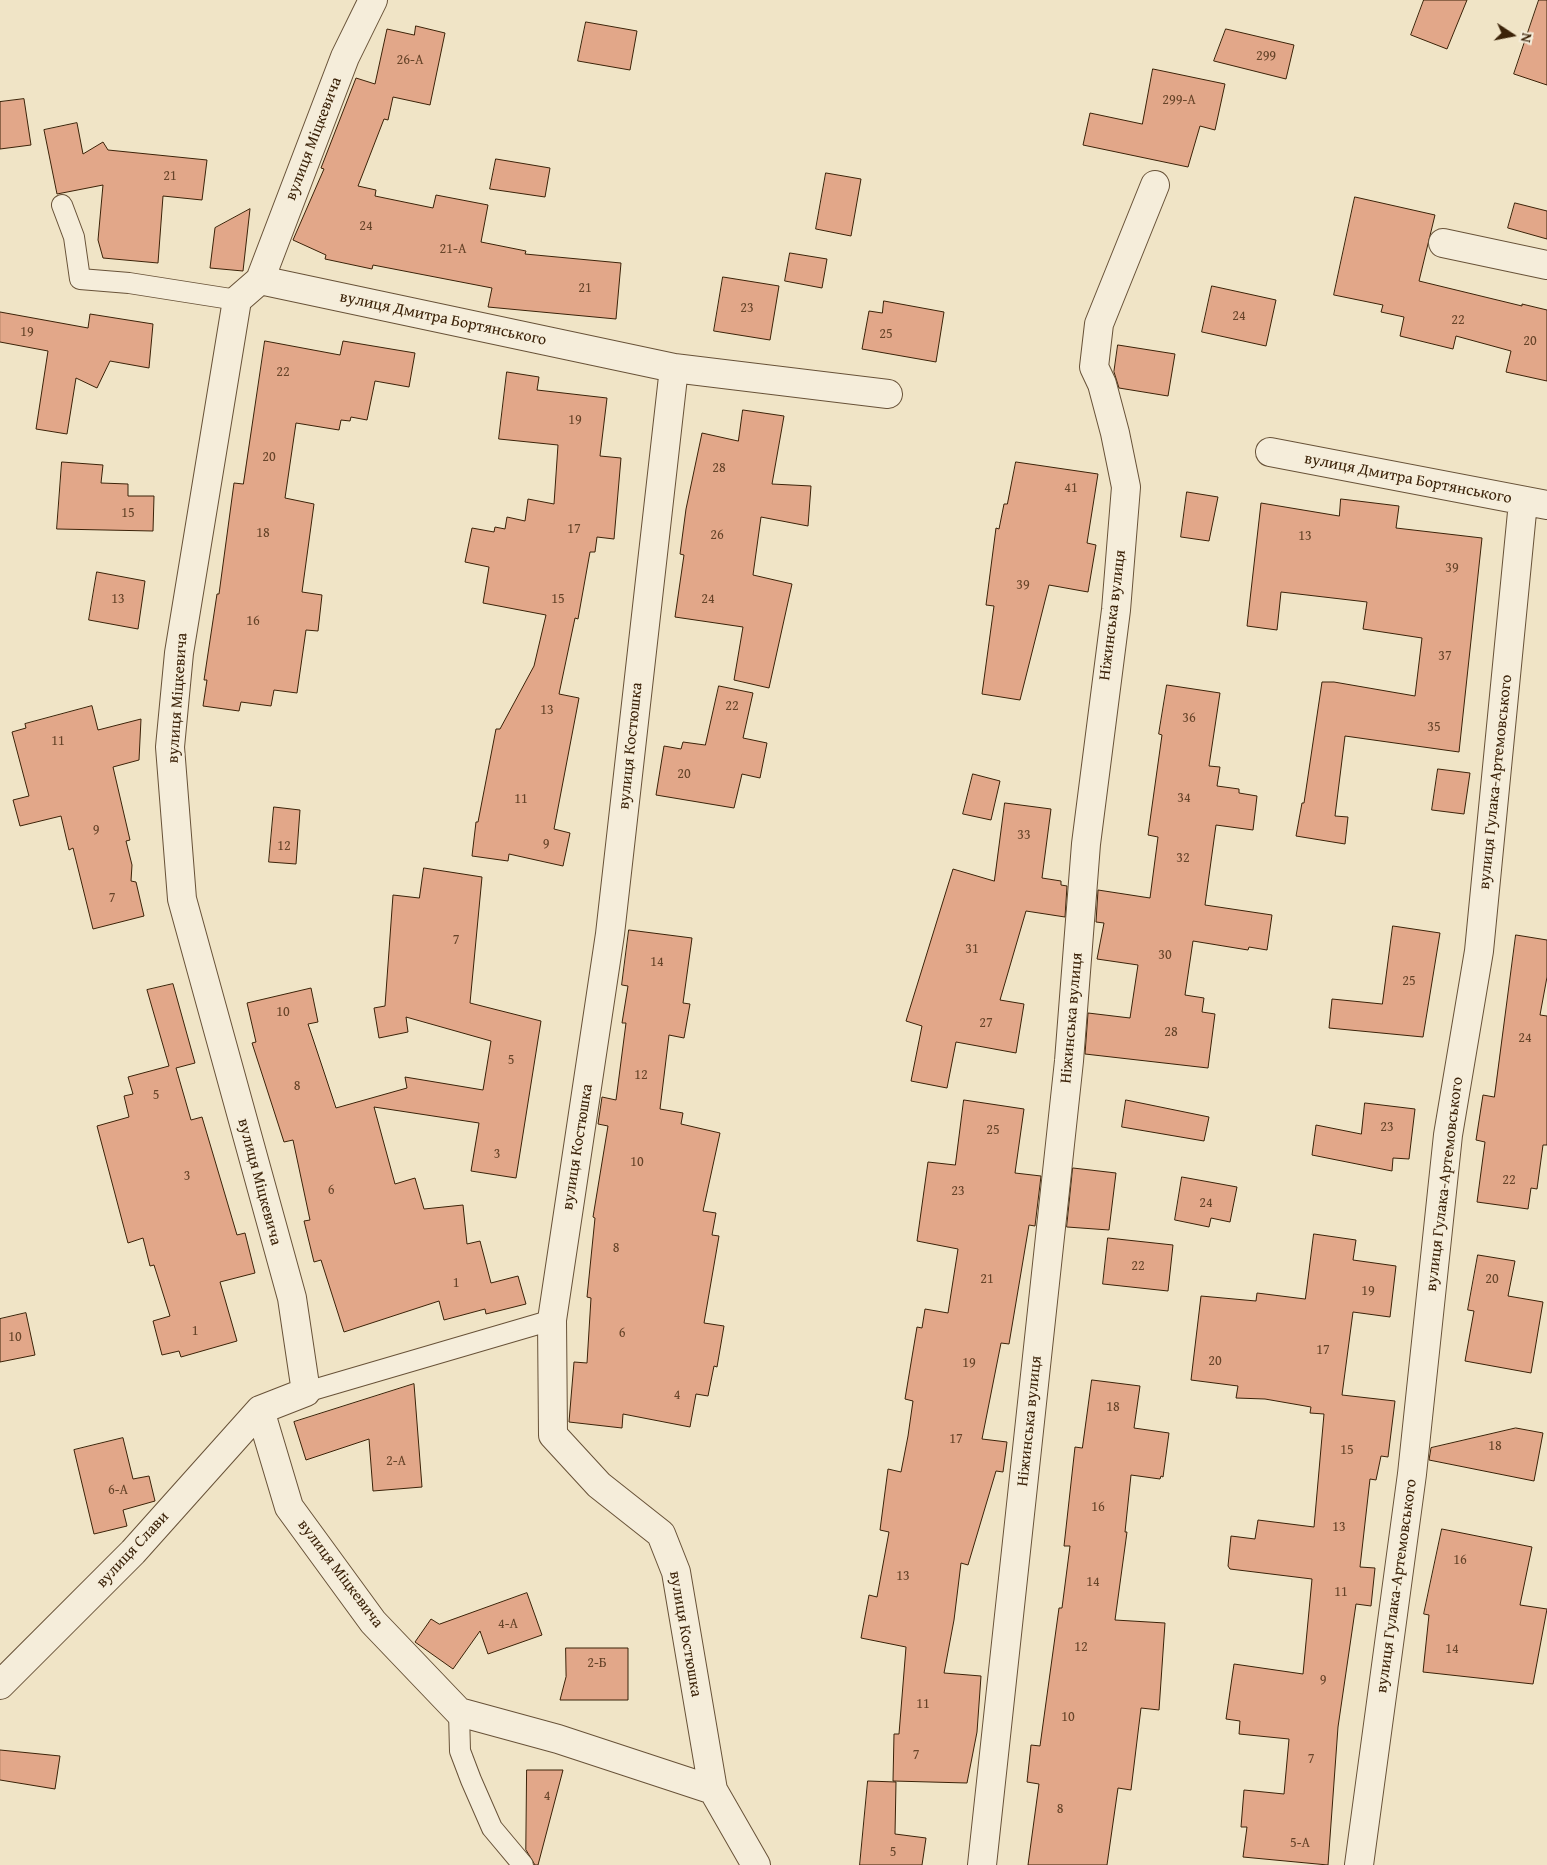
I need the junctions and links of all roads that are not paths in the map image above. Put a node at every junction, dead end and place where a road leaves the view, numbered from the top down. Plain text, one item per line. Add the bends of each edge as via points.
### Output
1 (373, 0) edge
2 (1155, 185) dead end
3 (62, 205) dead end
4 (1443, 243) dead end
5 (1547, 265) edge
6 (260, 280) junction
7 (237, 300) junction
8 (674, 368) junction
9 (888, 394) dead end
10 (1270, 452) dead end
11 (1535, 504) edge
12 (552, 1320) junction
13 (306, 1392) junction
14 (260, 1410) junction
15 (0, 1685) edge
16 (459, 1712) junction
17 (713, 1790) junction
18 (523, 1865) edge
19 (756, 1865) edge
20 (982, 1865) edge
21 (1359, 1865) edge

1 - 6 street, вулиця Міцкевича via 345,57
2 - 20 street, Ніжинська вулиця via 1099,324 1094,367 1116,432 1126,487 1116,610 1086,844 1068,1071
3 - 7 lane via 74,237 80,279 129,283
4 - 5 street
6 - 7 street
6 - 8 street, вулиця Дмитра Бортянського
7 - 13 street, вулиця Міцкевича via 179,652 170,747 182,899 292,1298
8 - 9 street, вулиця Дмитра Бортянського
8 - 12 street, вулиця Костюшка via 610,934
10 - 11 street, вулиця Дмитра Бортянського
11 - 21 street, вулиця Гулака-Артемовського via 1479,951 1448,1135 1412,1474
12 - 13 lane
12 - 17 street, вулиця Костюшка via 553,1434 599,1485 661,1534 676,1572
13 - 14 street
14 - 15 street, вулиця Слави via 132,1552
14 - 16 street, вулиця Міцкевича via 289,1507 373,1622
16 - 17 street via 558,1739
16 - 18 lane via 460,1751 470,1780 492,1828
17 - 19 street, вулиця Костюшка

